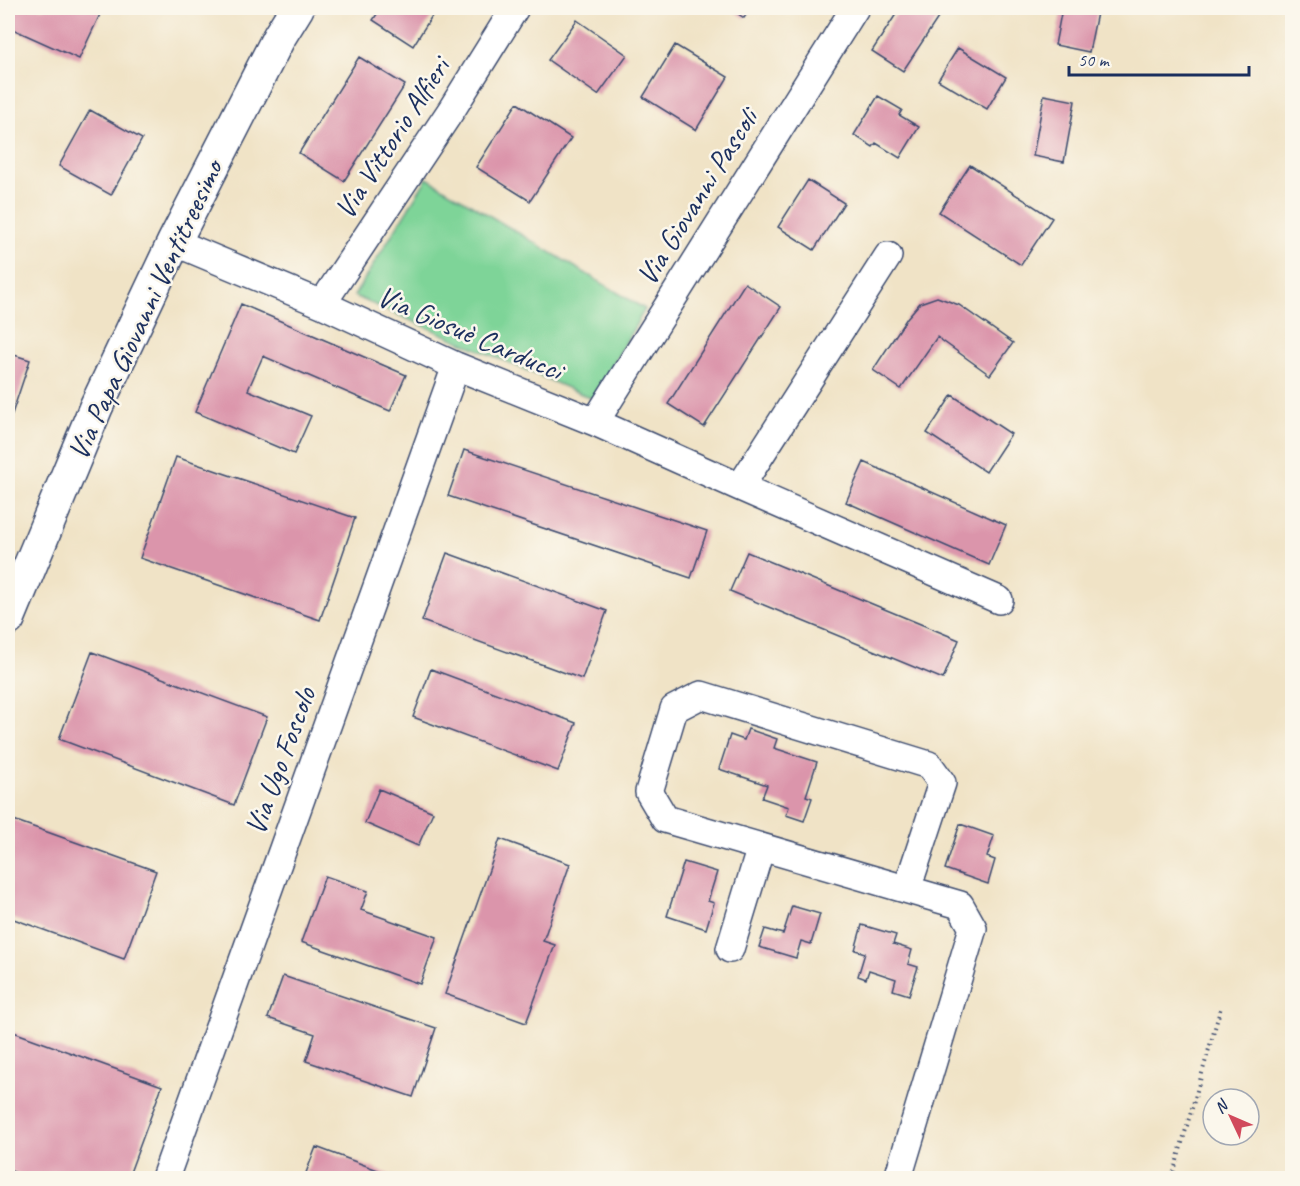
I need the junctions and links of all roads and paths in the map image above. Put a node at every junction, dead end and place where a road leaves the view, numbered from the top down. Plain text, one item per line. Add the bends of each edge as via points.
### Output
1 (297, 8) edge
2 (515, 8) edge
3 (855, 8) edge
4 (174, 242) junction
5 (888, 256) dead end
6 (322, 304) junction
7 (456, 366) junction
8 (595, 422) junction
9 (740, 487) junction
10 (999, 600) dead end
11 (8, 619) edge
12 (761, 847) junction
13 (908, 889) junction
14 (730, 949) dead end
15 (1221, 1007) dead end
16 (165, 1179) edge
17 (898, 1179) edge
18 (1172, 1179) edge

1 - 4 street, Via Papa Giovanni Ventitreesimo
2 - 6 street, Via Vittorio Alfieri
3 - 8 street, Via Giovanni Pascoli
4 - 6 street, Via Giosuè Carducci
4 - 11 street, Via Papa Giovanni Ventitreesimo via 96,406
5 - 9 street
6 - 7 street, Via Giosuè Carducci
7 - 8 street, Via Giosuè Carducci
7 - 16 street, Via Ugo Foscolo
8 - 9 street, Via Giosuè Carducci
9 - 10 street, Via Giosuè Carducci
12 - 13 street
12 - 13 street via 665,819 649,792 675,709 701,695 929,765 942,783
12 - 14 street
13 - 17 street via 960,905 973,928
15 - 18 path

